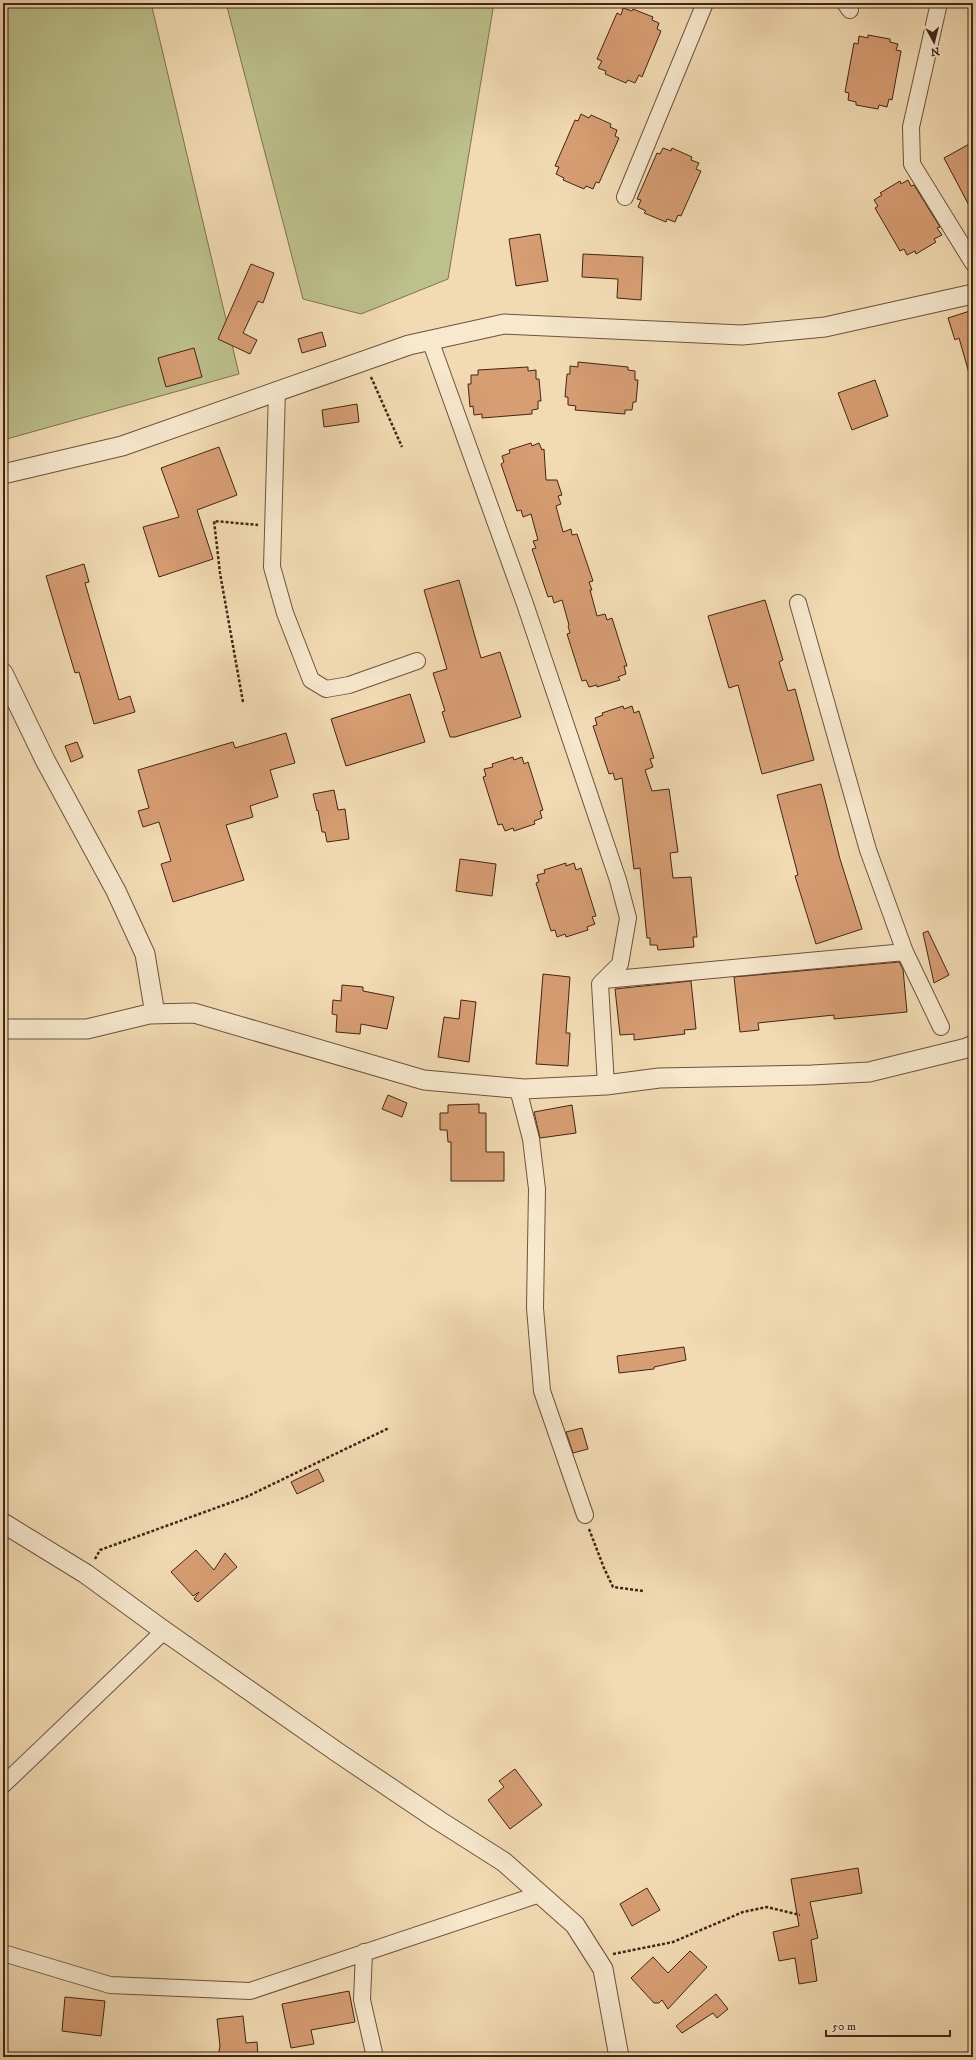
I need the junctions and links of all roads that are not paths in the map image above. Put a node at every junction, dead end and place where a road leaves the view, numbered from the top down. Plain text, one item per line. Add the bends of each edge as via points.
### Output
1 (705, 3) edge
2 (939, 3) edge
3 (625, 197) dead end
4 (973, 263) edge
5 (973, 294) edge
6 (430, 340) junction
7 (277, 390) junction
8 (3, 474) edge
9 (798, 603) dead end
10 (416, 661) dead end
11 (3, 673) edge
12 (905, 952) junction
13 (604, 980) junction
14 (155, 1014) junction
15 (941, 1026) dead end
16 (3, 1029) edge
17 (973, 1045) edge
18 (606, 1085) junction
19 (518, 1089) junction
20 (585, 1515) road end
21 (3, 1523) edge
22 (164, 1631) junction
23 (3, 1785) edge
24 (540, 1894) junction
25 (364, 1952) junction
26 (3, 1953) edge
27 (375, 2057) edge
28 (619, 2057) edge

1 - 3 street
2 - 4 street via 911,127 912,164
5 - 6 street via 825,327 742,335 504,324
6 - 7 street via 409,344
6 - 13 street via 527,612 622,895 628,918 620,964
7 - 8 street via 122,446
7 - 10 street via 278,428 272,567 285,613 311,680 326,689 349,685
9 - 12 street via 868,850
11 - 14 street via 45,760 116,891 145,954
12 - 13 street
12 - 15 street
13 - 18 street via 600,984
14 - 16 street via 88,1029
14 - 19 street via 194,1013 424,1080
17 - 18 street via 869,1072 660,1078
18 - 19 street
19 - 20 street via 531,1139 537,1189 535,1308 542,1391
21 - 22 street via 86,1574
22 - 23 street
22 - 24 street via 337,1752 504,1862
24 - 25 street
24 - 28 street via 575,1925 602,1969
25 - 26 street via 250,1991 110,1985
25 - 27 street via 362,2000

